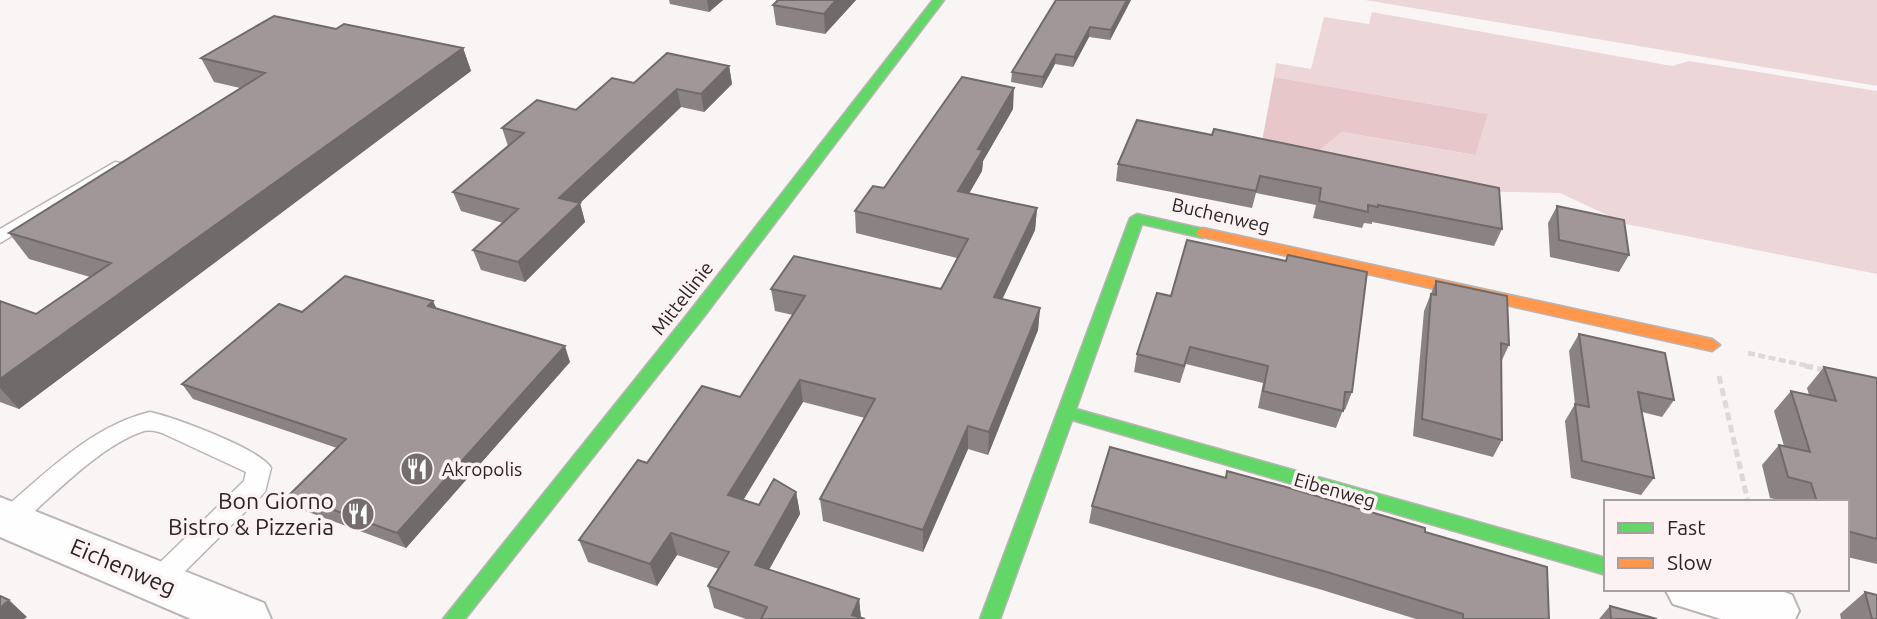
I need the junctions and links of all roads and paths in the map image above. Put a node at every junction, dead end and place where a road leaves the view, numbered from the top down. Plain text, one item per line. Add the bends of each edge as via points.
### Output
1 (939, 0) edge
2 (126, 161) edge
3 (0, 237) edge
4 (1712, 345) junction
5 (1826, 370) edge
6 (1065, 412) junction
7 (1748, 500) edge
8 (4, 518) edge
9 (1604, 566) edge
10 (157, 582) junction
11 (1698, 591) edge
12 (1774, 611) dead end
13 (246, 619) edge
14 (453, 619) edge
15 (990, 619) edge

1 - 14 street, Mittellinie
2 - 3 lane
4 - 5 path
4 - 6 street, Buchenweg via 1137,218
4 - 7 path
6 - 9 street, Eibenweg
6 - 15 street, Buchenweg
8 - 10 street, Eichenweg
8 - 10 lane via 84,456 132,426 151,421 243,457 259,468 256,485
10 - 13 street, Eichenweg
11 - 12 street

